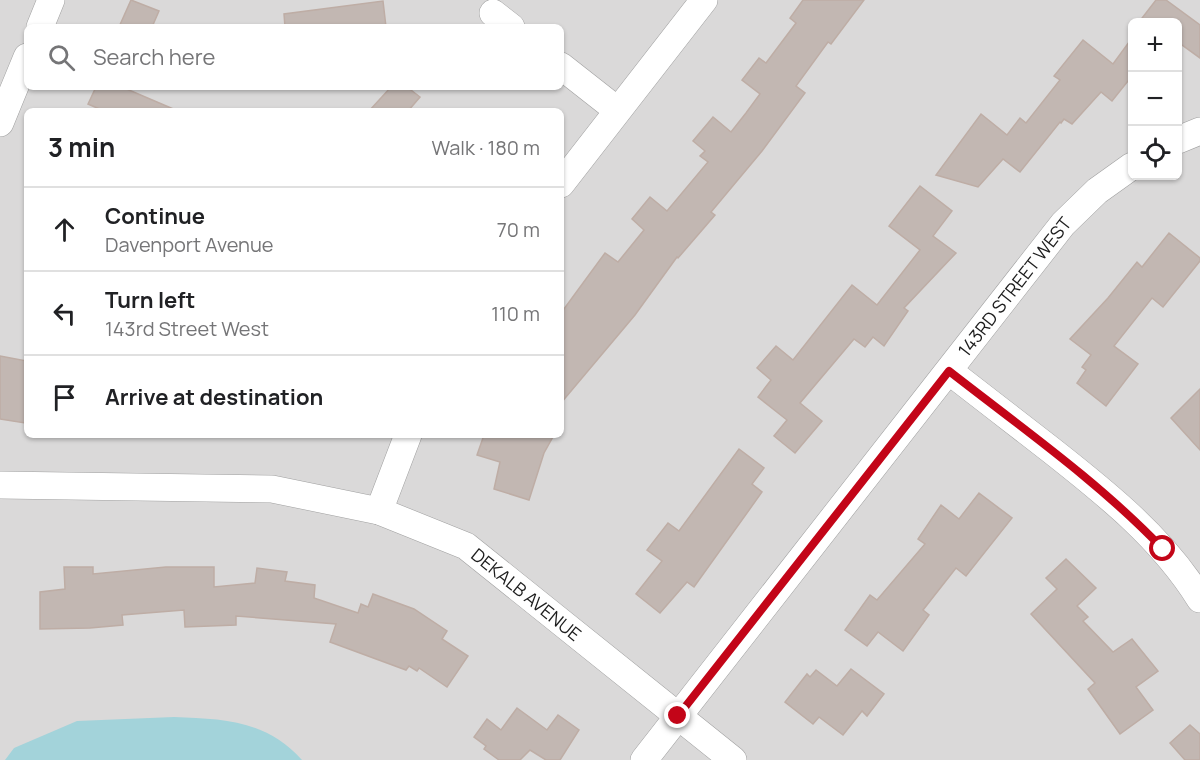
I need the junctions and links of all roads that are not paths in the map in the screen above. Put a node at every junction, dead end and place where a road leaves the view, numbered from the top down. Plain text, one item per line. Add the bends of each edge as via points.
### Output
1 (51, 0) edge
2 (704, 0) edge
3 (40, 24) edge
4 (24, 64) edge
5 (564, 68) edge
6 (617, 110) junction
7 (0, 123) edge
8 (1200, 131) edge
9 (1182, 138) edge
10 (1128, 169) edge
11 (564, 180) edge
12 (949, 371) junction
13 (407, 438) edge
14 (0, 485) edge
15 (379, 511) junction
16 (1200, 599) edge
17 (678, 716) junction
18 (644, 760) edge
19 (733, 760) edge

1 - 3 street
2 - 6 street
4 - 7 street
5 - 6 street
6 - 11 street
8 - 9 street
10 - 12 street, 143RD STREET WEST via 1096,191 1063,224
12 - 16 street via 1132,516 1163,549
12 - 17 street, 143RD STREET WEST
13 - 15 street
14 - 15 street, DEKALB AVENUE via 272,489
15 - 17 street, DEKALB AVENUE via 466,546
17 - 18 street, 143RD STREET WEST
17 - 19 street, DEKALB AVENUE

